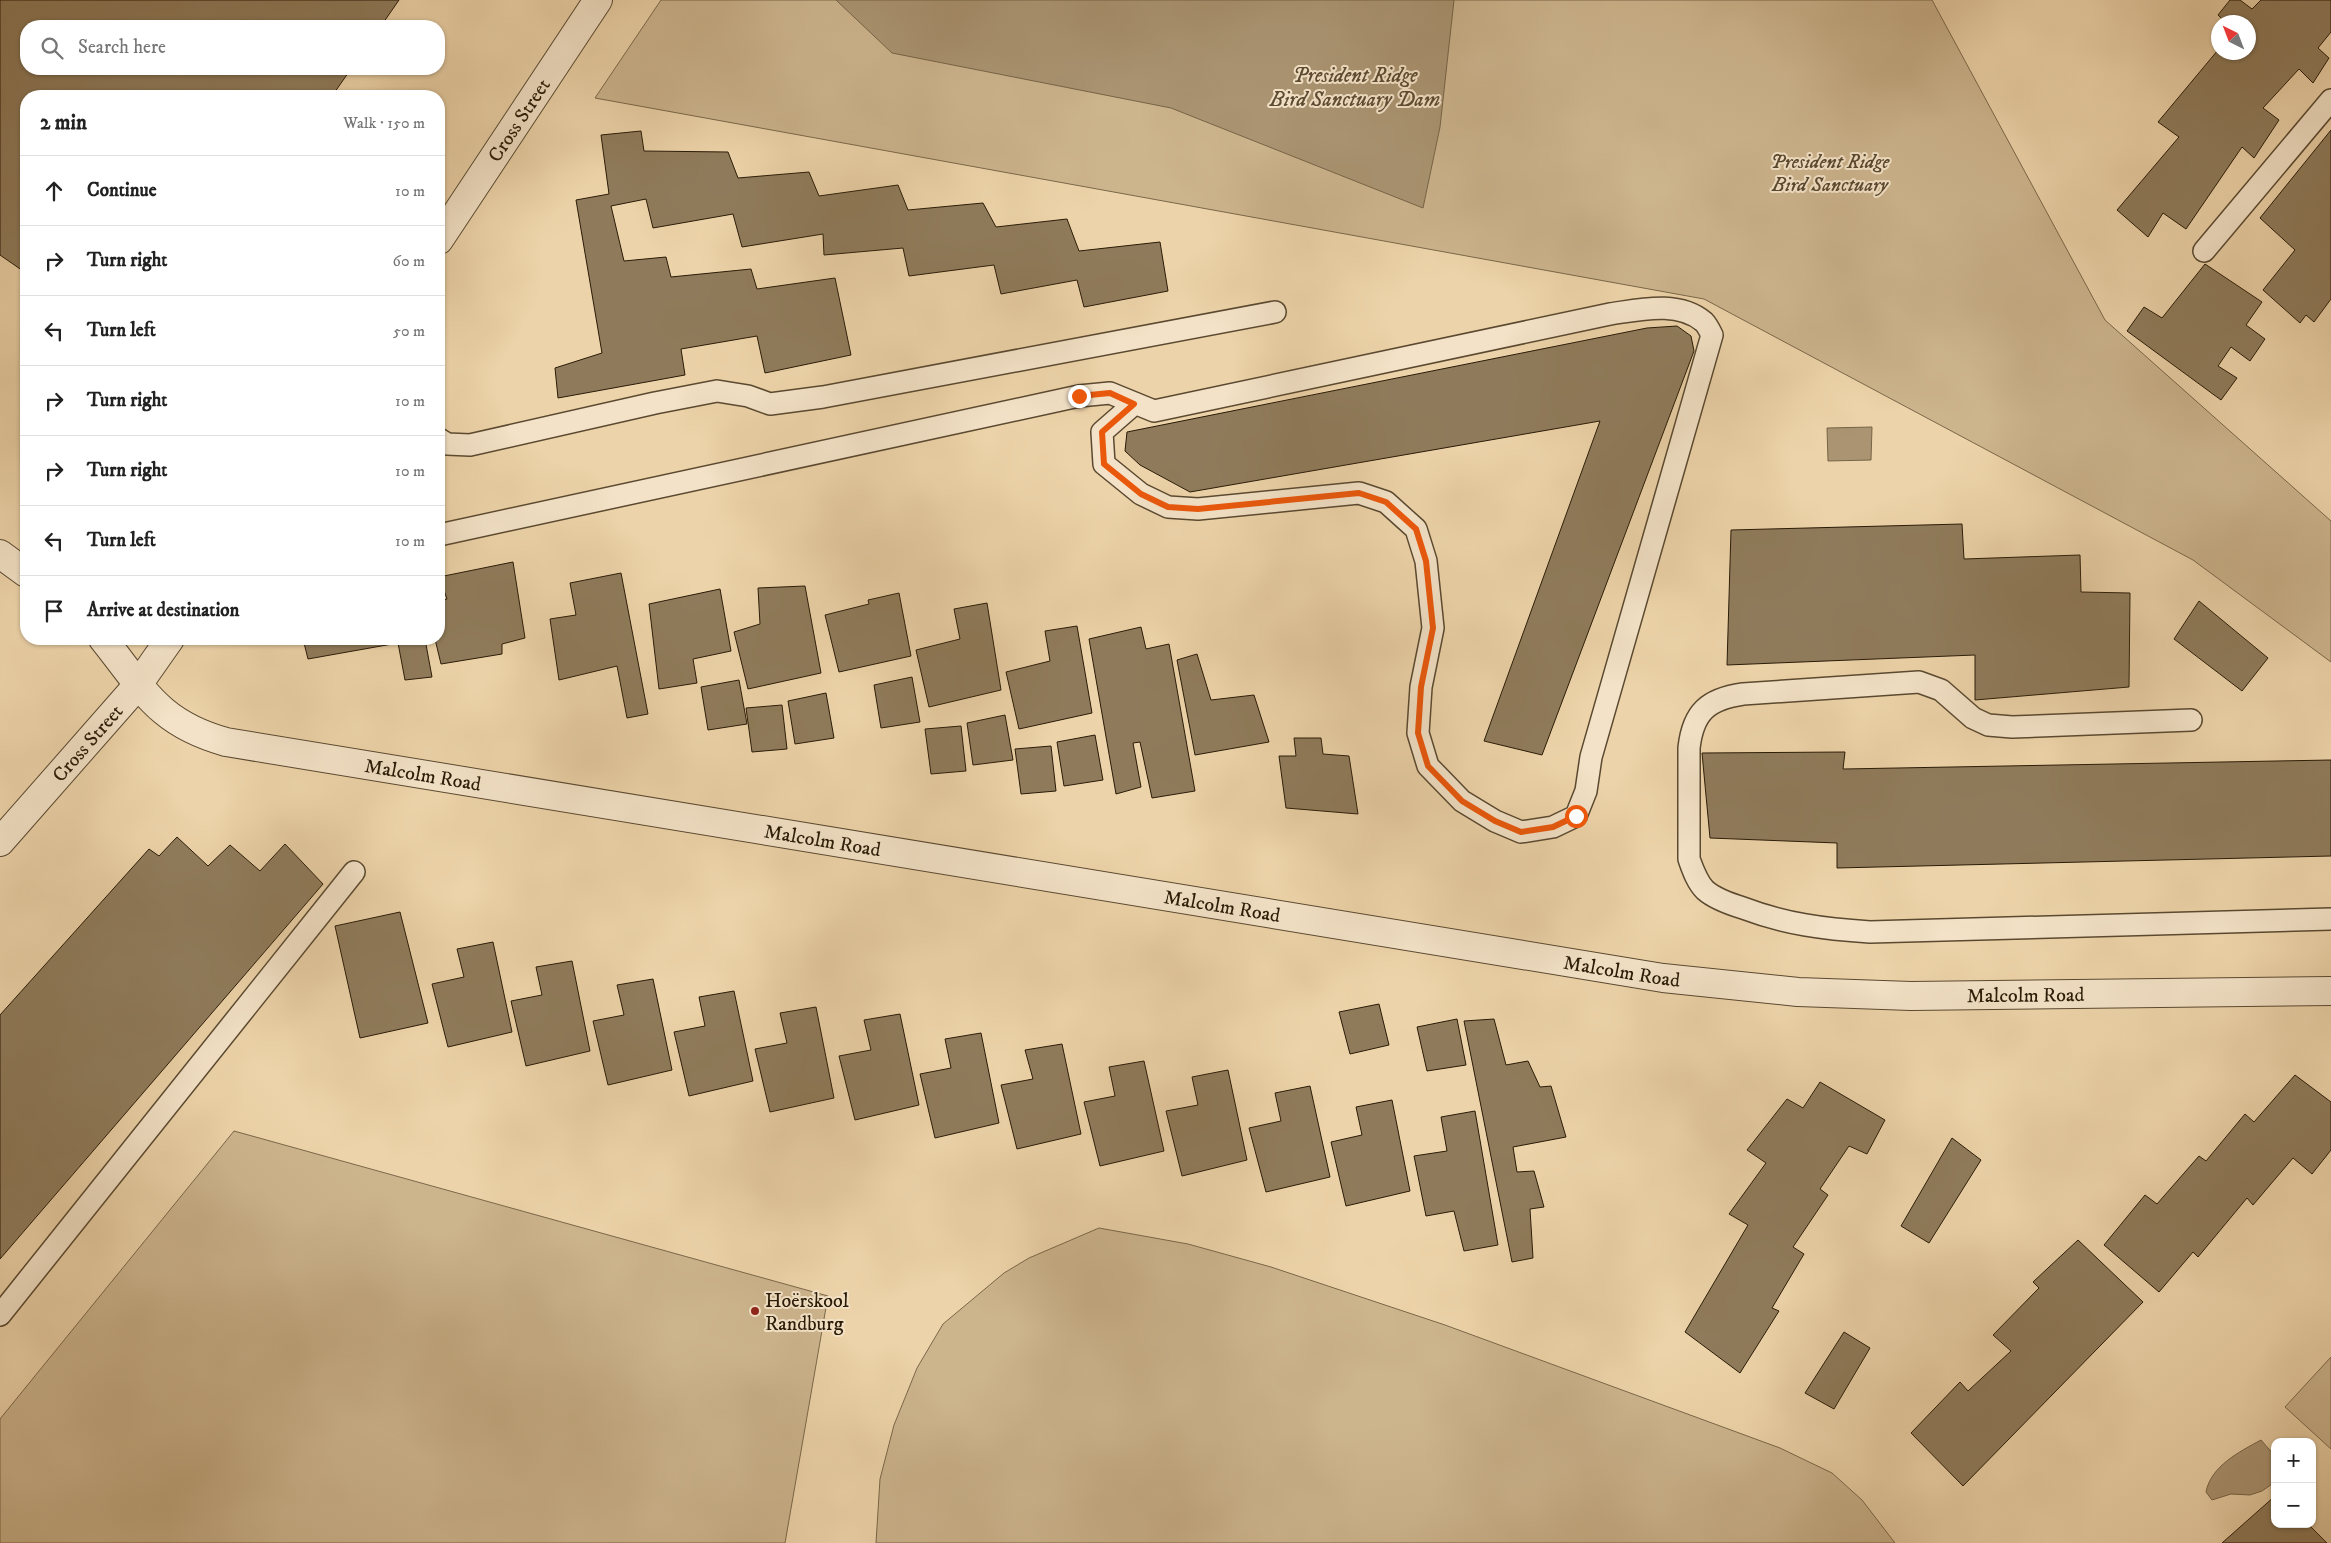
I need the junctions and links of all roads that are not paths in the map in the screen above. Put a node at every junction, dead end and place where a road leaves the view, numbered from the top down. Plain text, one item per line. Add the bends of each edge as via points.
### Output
1 (598, 0) edge
2 (2331, 100) edge
3 (445, 231) edge
4 (2204, 250) dead end
5 (1275, 312) dead end
6 (1134, 404) junction
7 (445, 443) edge
8 (445, 534) edge
9 (0, 554) edge
10 (20, 569) edge
11 (107, 645) edge
12 (166, 645) edge
13 (137, 686) junction
14 (2191, 720) dead end
15 (0, 842) edge
16 (354, 872) dead end
17 (2331, 919) edge
18 (2331, 991) edge
19 (0, 1315) edge

1 - 3 street, Cross Street
2 - 4 lane
5 - 7 lane via 823,397 770,404 748,396 718,392 470,445
6 - 6 lane via 1154,411 1600,316 1657,307 1684,312 1705,322 1712,335 1591,757 1586,791 1576,816 1553,827 1521,832 1462,801 1428,766 1418,733 1421,687 1433,628 1426,561 1416,529 1386,502 1359,493 1198,509 1168,507 1141,494 1104,464 1102,432
6 - 8 lane via 1110,393 1079,396
9 - 10 street
11 - 13 street, Malcolm Road
12 - 13 street, Cross Street
13 - 15 street, Cross Street
13 - 18 street, Malcolm Road via 181,725 226,742 1663,978 1798,992 1912,996
14 - 17 lane via 2012,727 1988,725 1973,718 1941,690 1919,682 1722,697 1698,715 1691,731 1690,859 1694,874 1705,889 1723,901 1774,920 1825,929 1890,931
16 - 19 lane

